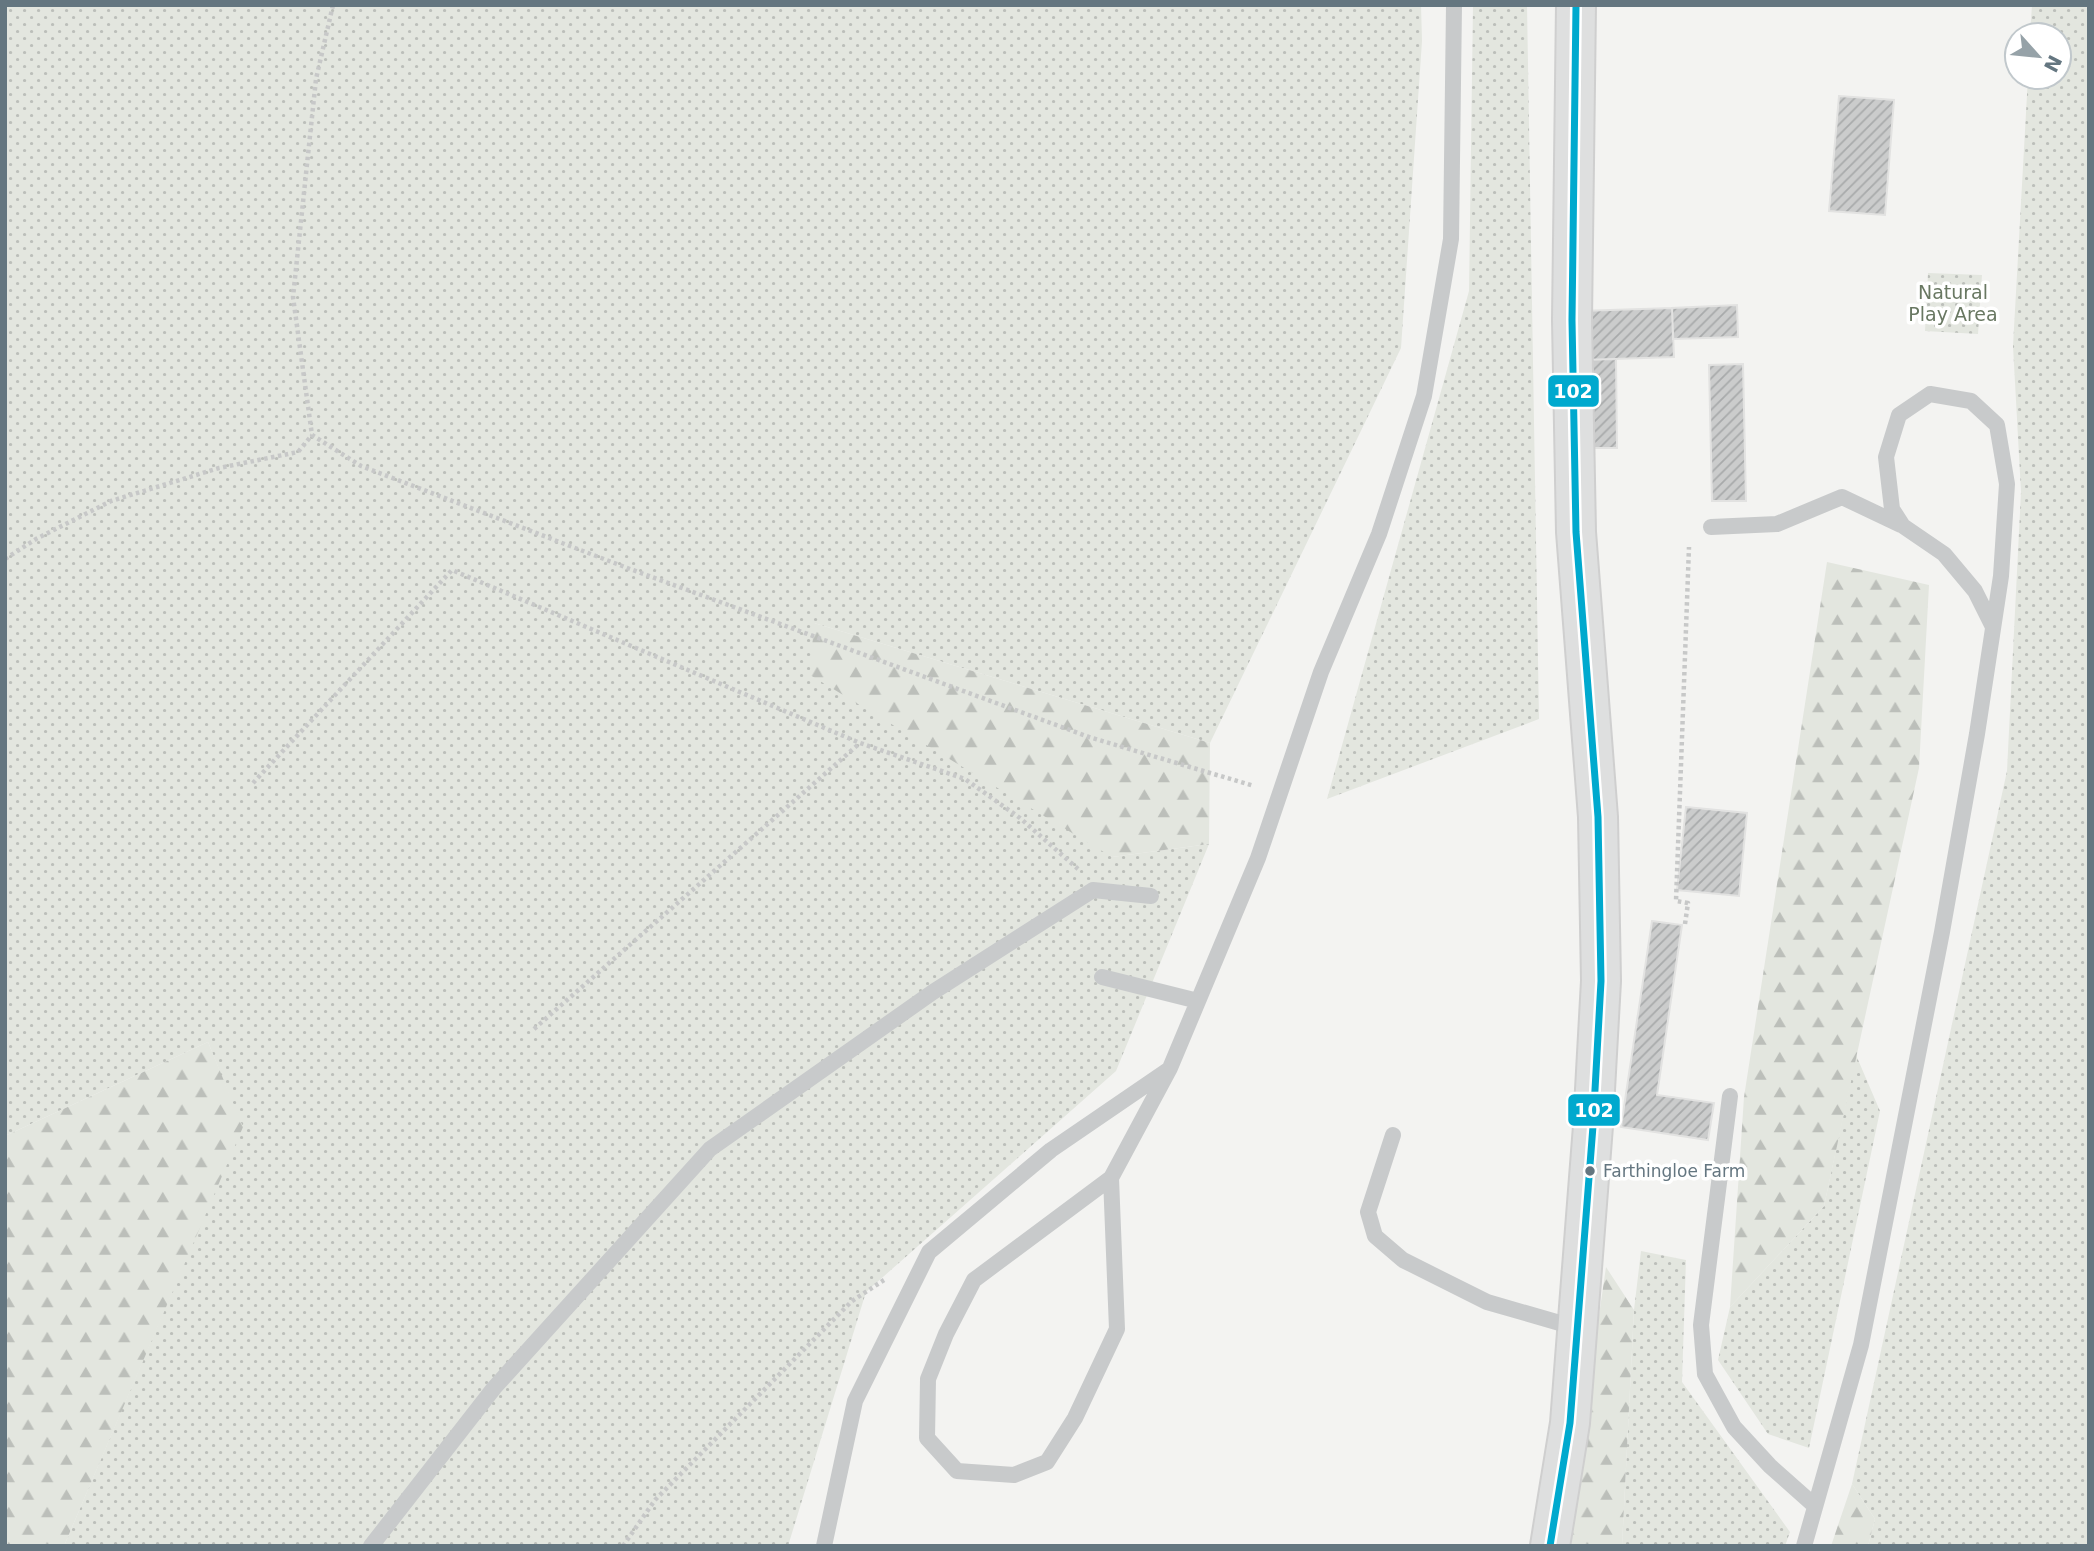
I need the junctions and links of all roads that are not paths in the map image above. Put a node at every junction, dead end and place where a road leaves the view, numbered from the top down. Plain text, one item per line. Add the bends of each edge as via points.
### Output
1 (1454, 5) edge
2 (1576, 5) edge
3 (1903, 526) junction
4 (1711, 527) dead end
5 (1993, 627) junction
6 (1151, 896) dead end
7 (1102, 977) dead end
8 (1198, 1001) junction
9 (1170, 1068) junction
10 (1730, 1096) dead end
11 (1393, 1135) dead end
12 (1111, 1178) junction
13 (1577, 1328) junction
14 (1815, 1506) junction
15 (371, 1546) edge
16 (824, 1546) edge
17 (1550, 1546) edge
18 (1804, 1546) edge

1 - 8 lane via 1451,239 1424,396 1379,534 1321,671 1258,858
2 - 13 main road via 1572,320 1576,519 1598,817 1601,981
3 - 4 lane via 1842,497 1777,524
3 - 5 lane via 1944,554 1975,591
3 - 5 lane via 1892,509 1886,457 1899,415 1930,394 1971,401 1997,425 2007,484
5 - 14 lane via 1942,932 1861,1345
6 - 15 lane via 1093,890 933,992 710,1149 494,1388
7 - 8 lane
8 - 9 lane
9 - 12 lane
9 - 16 lane via 1051,1150 929,1252 855,1401
10 - 14 lane via 1701,1325 1704,1374 1734,1427
11 - 13 lane via 1368,1212 1375,1236 1403,1260 1462,1290
12 - 12 lane via 1118,1328 1075,1418 1047,1462 1014,1475 957,1471 927,1438 928,1379 974,1280
13 - 17 main road via 1570,1423
14 - 18 lane

